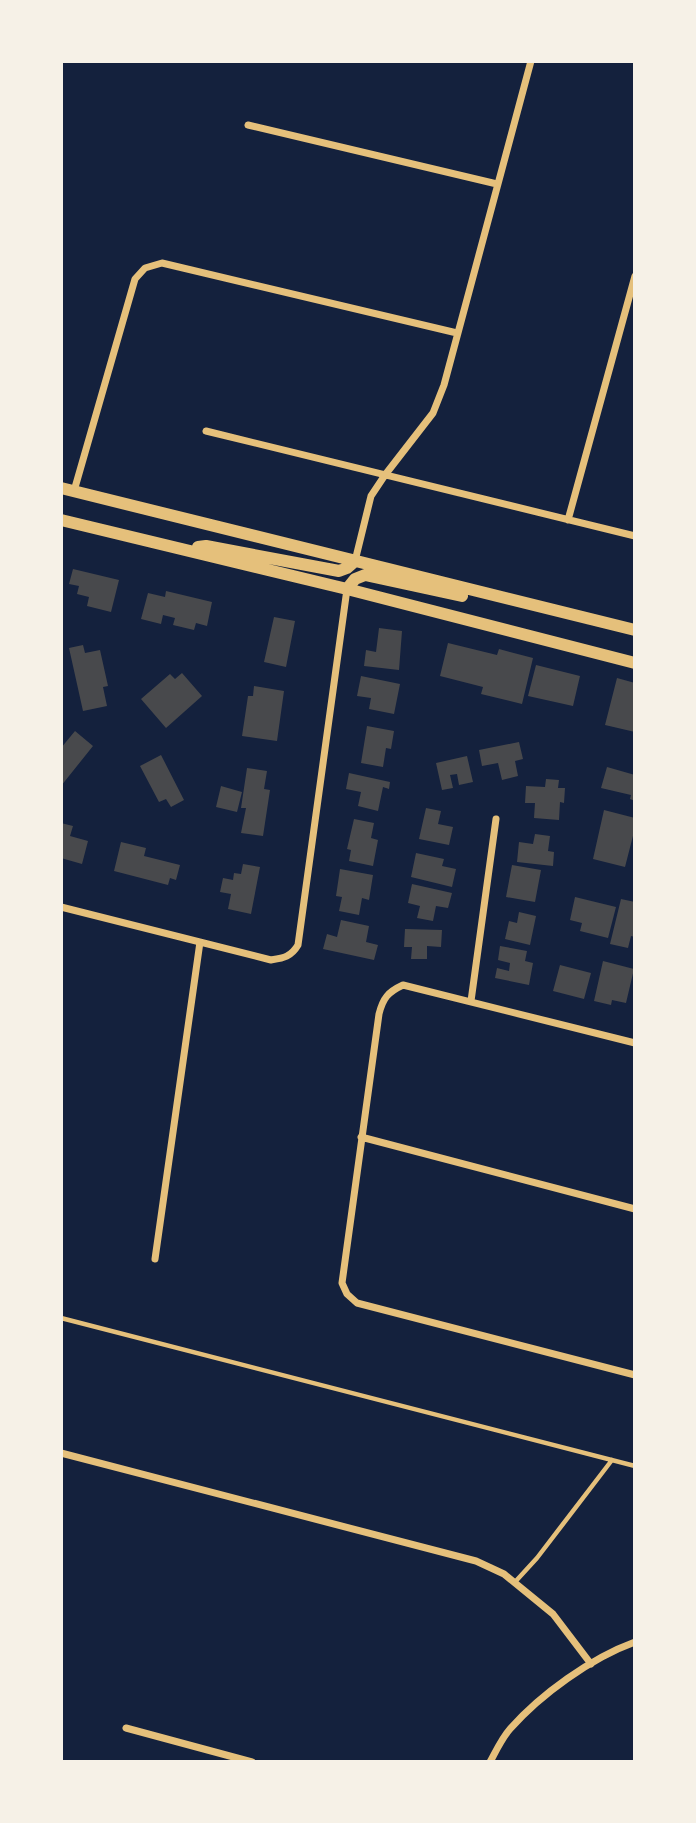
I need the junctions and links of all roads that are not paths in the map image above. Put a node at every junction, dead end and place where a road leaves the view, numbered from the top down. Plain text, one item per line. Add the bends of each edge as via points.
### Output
1 (531, 61) edge
2 (248, 125) dead end
3 (497, 184) junction
4 (635, 276) edge
5 (457, 333) junction
6 (206, 431) dead end
7 (385, 475) junction
8 (68, 490) edge
9 (61, 520) edge
10 (568, 520) junction
11 (635, 536) edge
12 (180, 548) junction
13 (355, 561) junction
14 (347, 589) junction
15 (545, 608) junction
16 (635, 630) edge
17 (635, 663) edge
18 (496, 819) dead end
19 (61, 907) edge
20 (200, 942) junction
21 (471, 1001) junction
22 (635, 1043) edge
23 (361, 1138) junction
24 (635, 1209) edge
25 (155, 1259) dead end
26 (61, 1318) edge
27 (635, 1374) edge
28 (61, 1454) edge
29 (612, 1460) junction
30 (635, 1466) edge
31 (514, 1582) junction
32 (635, 1642) edge
33 (591, 1664) junction
34 (126, 1728) dead end
35 (252, 1762) edge
36 (490, 1762) edge

1 - 3 street
2 - 3 street
3 - 5 street
4 - 10 street
5 - 7 street via 433,413
5 - 8 street via 162,263 145,268 135,279
6 - 7 street
7 - 10 street
7 - 13 street via 371,496
8 - 13 main road
9 - 12 main road
10 - 11 street
12 - 13 main road via 206,546 339,571
12 - 14 main road
13 - 15 main road
14 - 15 main road via 365,575 518,608
14 - 17 main road
14 - 20 street via 298,946 294,953 271,960
15 - 16 main road
18 - 21 street
19 - 20 street
20 - 25 street
21 - 22 street
21 - 23 street via 403,985 384,998
23 - 24 street
23 - 27 street via 342,1283 357,1303
26 - 29 lane
28 - 31 street via 476,1561
29 - 30 lane
29 - 31 lane
31 - 33 street via 553,1614
32 - 33 street
33 - 36 street via 545,1696 509,1730
34 - 35 street

